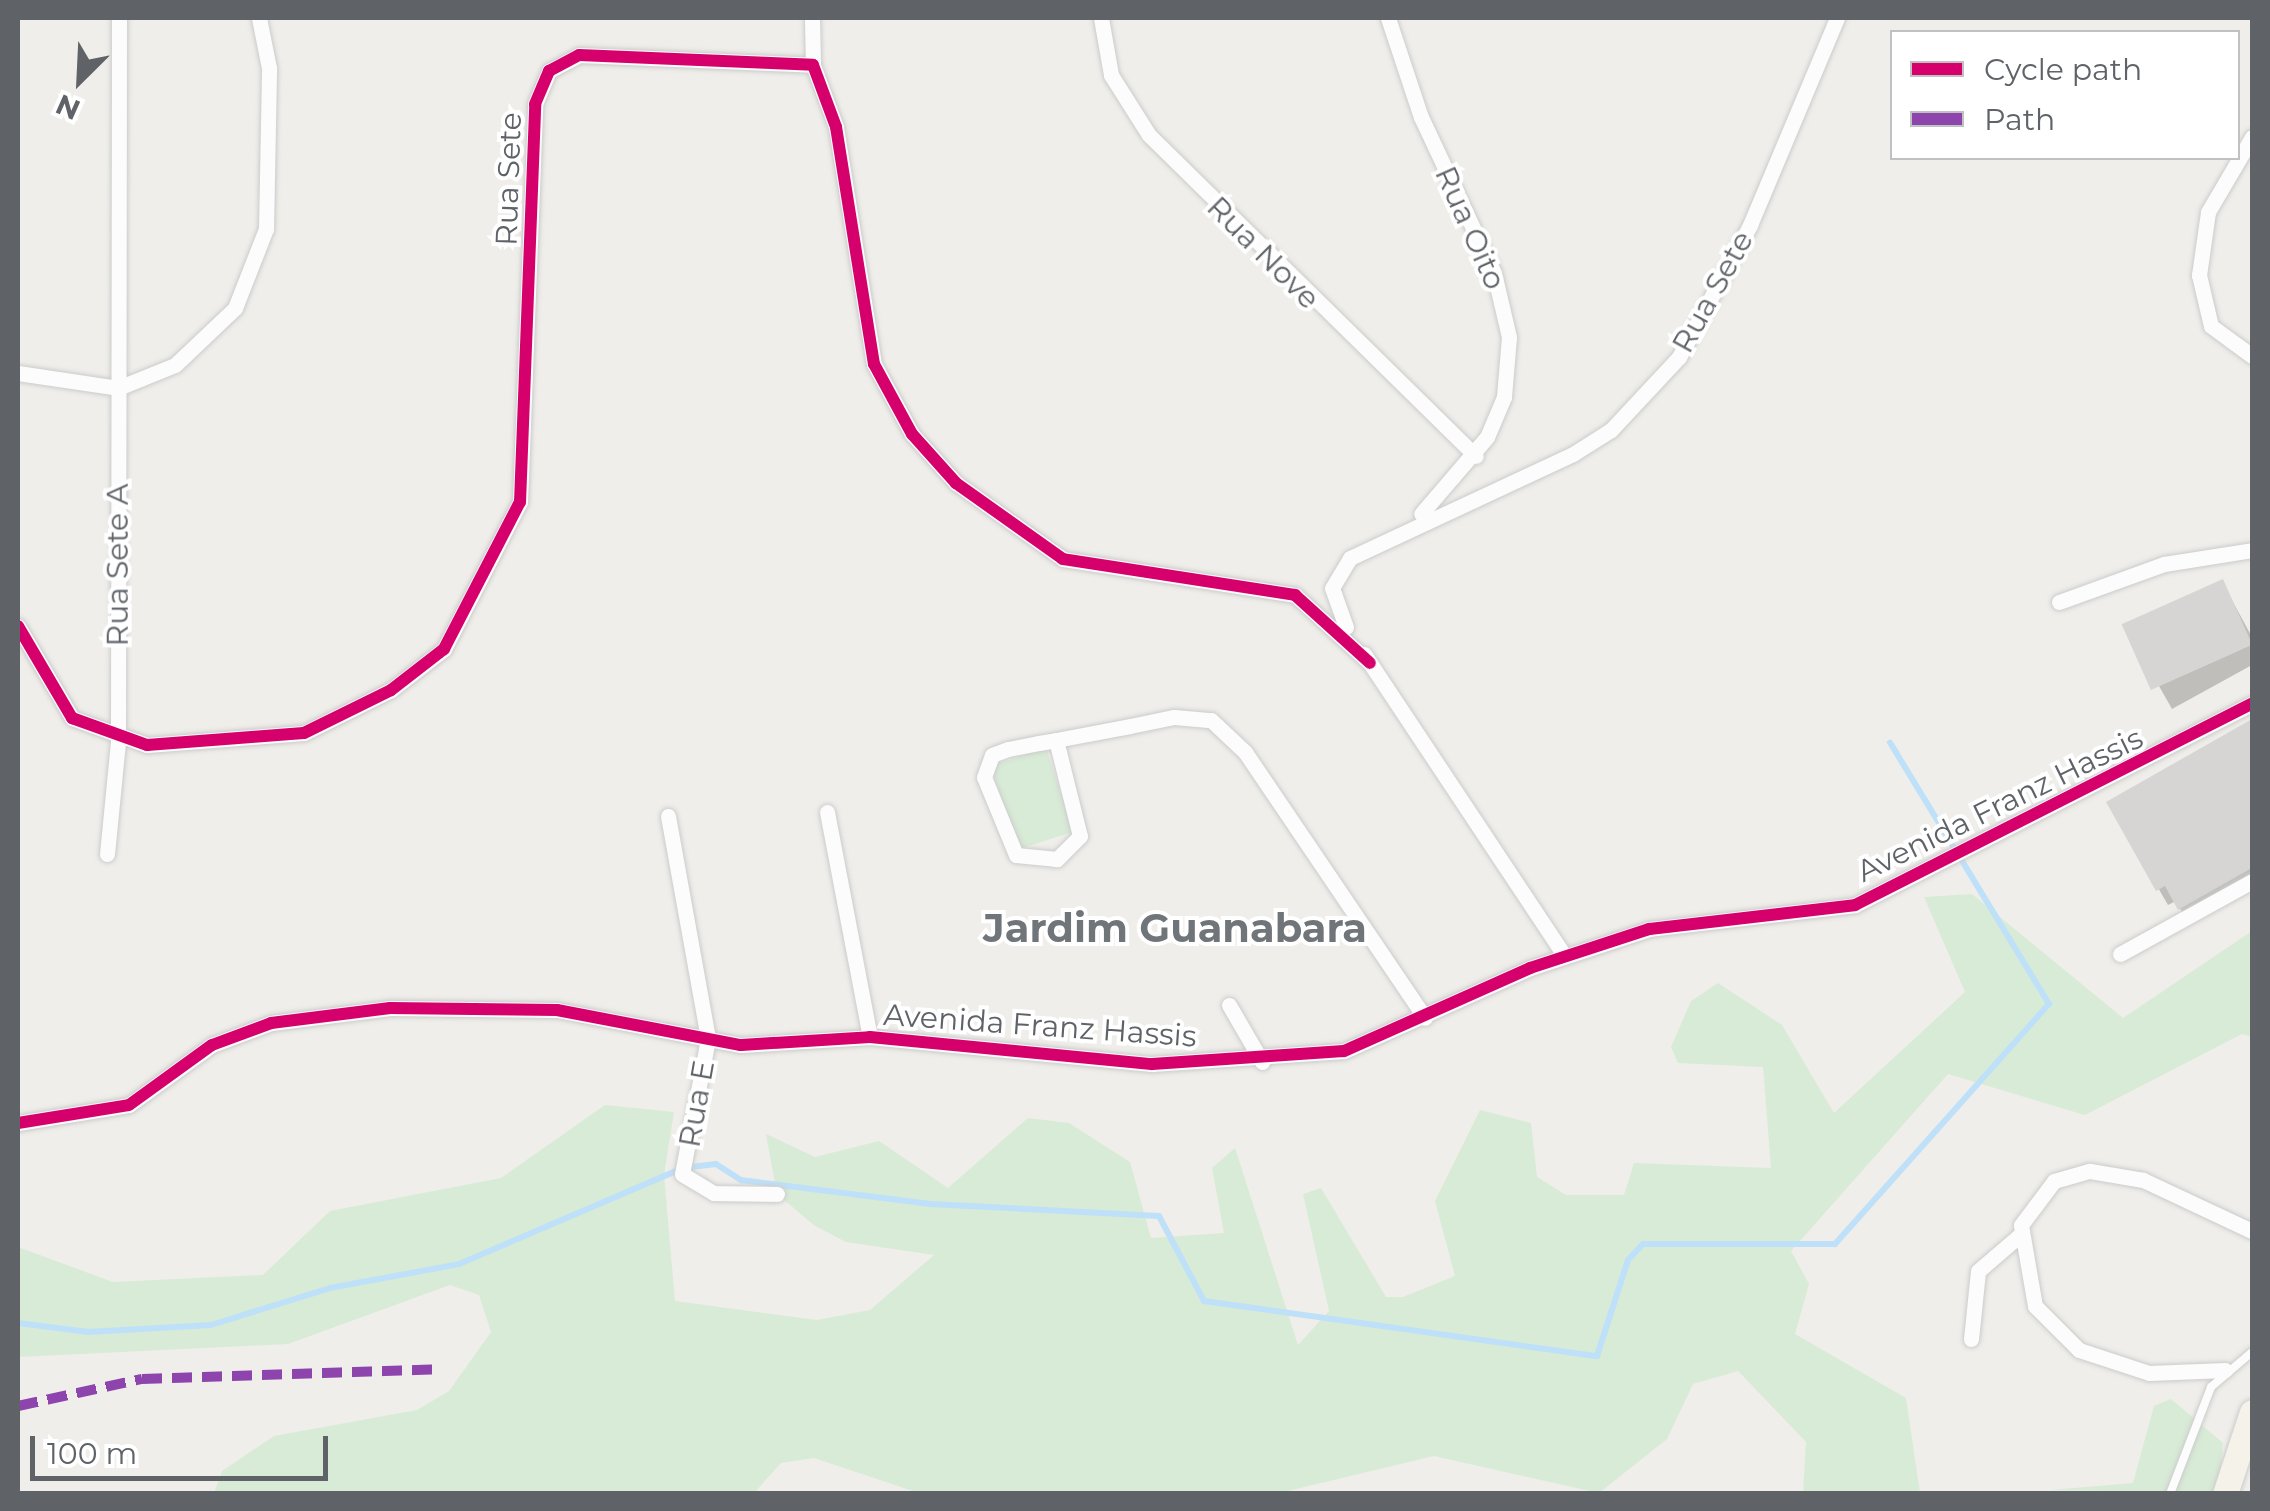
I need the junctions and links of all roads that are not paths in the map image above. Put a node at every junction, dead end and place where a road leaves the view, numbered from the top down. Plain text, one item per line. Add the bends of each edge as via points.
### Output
1 (120, 18) edge
2 (259, 18) edge
3 (812, 18) edge
4 (1101, 18) edge
5 (1388, 18) edge
6 (1837, 18) edge
7 (812, 64) junction
8 (2239, 160) edge
9 (2252, 356) edge
10 (18, 373) edge
11 (118, 388) junction
12 (1476, 456) junction
13 (1402, 529) junction
14 (2252, 550) edge
15 (2059, 602) dead end
16 (18, 626) edge
17 (1370, 663) junction
18 (2252, 704) edge
19 (1056, 740) junction
20 (118, 742) junction
21 (827, 812) dead end
22 (668, 816) dead end
23 (107, 854) dead end
24 (2252, 881) edge
25 (2120, 954) dead end
26 (1564, 955) junction
27 (1229, 1005) dead end
28 (1425, 1018) junction
29 (870, 1037) junction
30 (708, 1040) junction
31 (1262, 1062) junction
32 (18, 1124) edge
33 (778, 1194) dead end
34 (2252, 1231) edge
35 (2021, 1234) junction
36 (1971, 1339) dead end
37 (2252, 1352) edge
38 (2225, 1370) junction
39 (2250, 1424) edge
40 (2170, 1494) edge
41 (2225, 1494) edge

1 - 11 street, Rua Sete A
2 - 11 street via 270,152 259,256 210,338
3 - 7 street
4 - 12 street, Rua Nove via 1111,76 1148,135
5 - 12 street, Rua Oito via 1506,319 1504,397
6 - 13 street, Rua Sete via 1735,258 1666,371 1612,430 1572,454
7 - 17 street via 836,127 874,364 912,434 956,483 1063,560 1295,595
7 - 20 street, Rua Sete via 579,56 549,71 534,117 520,502 464,622 391,690 304,733 226,746
8 - 9 street via 2208,212 2199,275 2211,326
10 - 11 street
11 - 20 street, Rua Sete A
12 - 13 street, Rua Oito
13 - 17 street, Rua Sete via 1350,558 1336,578 1332,600
14 - 15 street via 2164,564
16 - 20 street, Rua Sete via 72,718
17 - 26 street
18 - 26 street, Avenida Franz Hassis via 1955,855 1822,914 1648,930
19 - 19 street via 1002,750 985,768 1009,846 1030,862 1063,856 1081,831
19 - 28 street via 1185,716 1218,724
20 - 23 street, Rua Sete A
21 - 29 street
22 - 30 street, Rua E
24 - 25 street
26 - 28 street, Avenida Franz Hassis
27 - 31 street
28 - 31 street, Avenida Franz Hassis via 1366,1046
29 - 30 street, Avenida Franz Hassis
29 - 31 street, Avenida Franz Hassis via 1152,1064
30 - 32 street, Avenida Franz Hassis via 556,1010 316,1015 212,1045 118,1110
30 - 33 street, Rua E via 683,1171 714,1193
34 - 35 street via 2143,1180 2090,1171 2038,1195
35 - 36 street via 1978,1271
35 - 38 street via 2035,1306 2079,1350 2149,1373
37 - 38 lane
38 - 40 lane
39 - 41 main road

